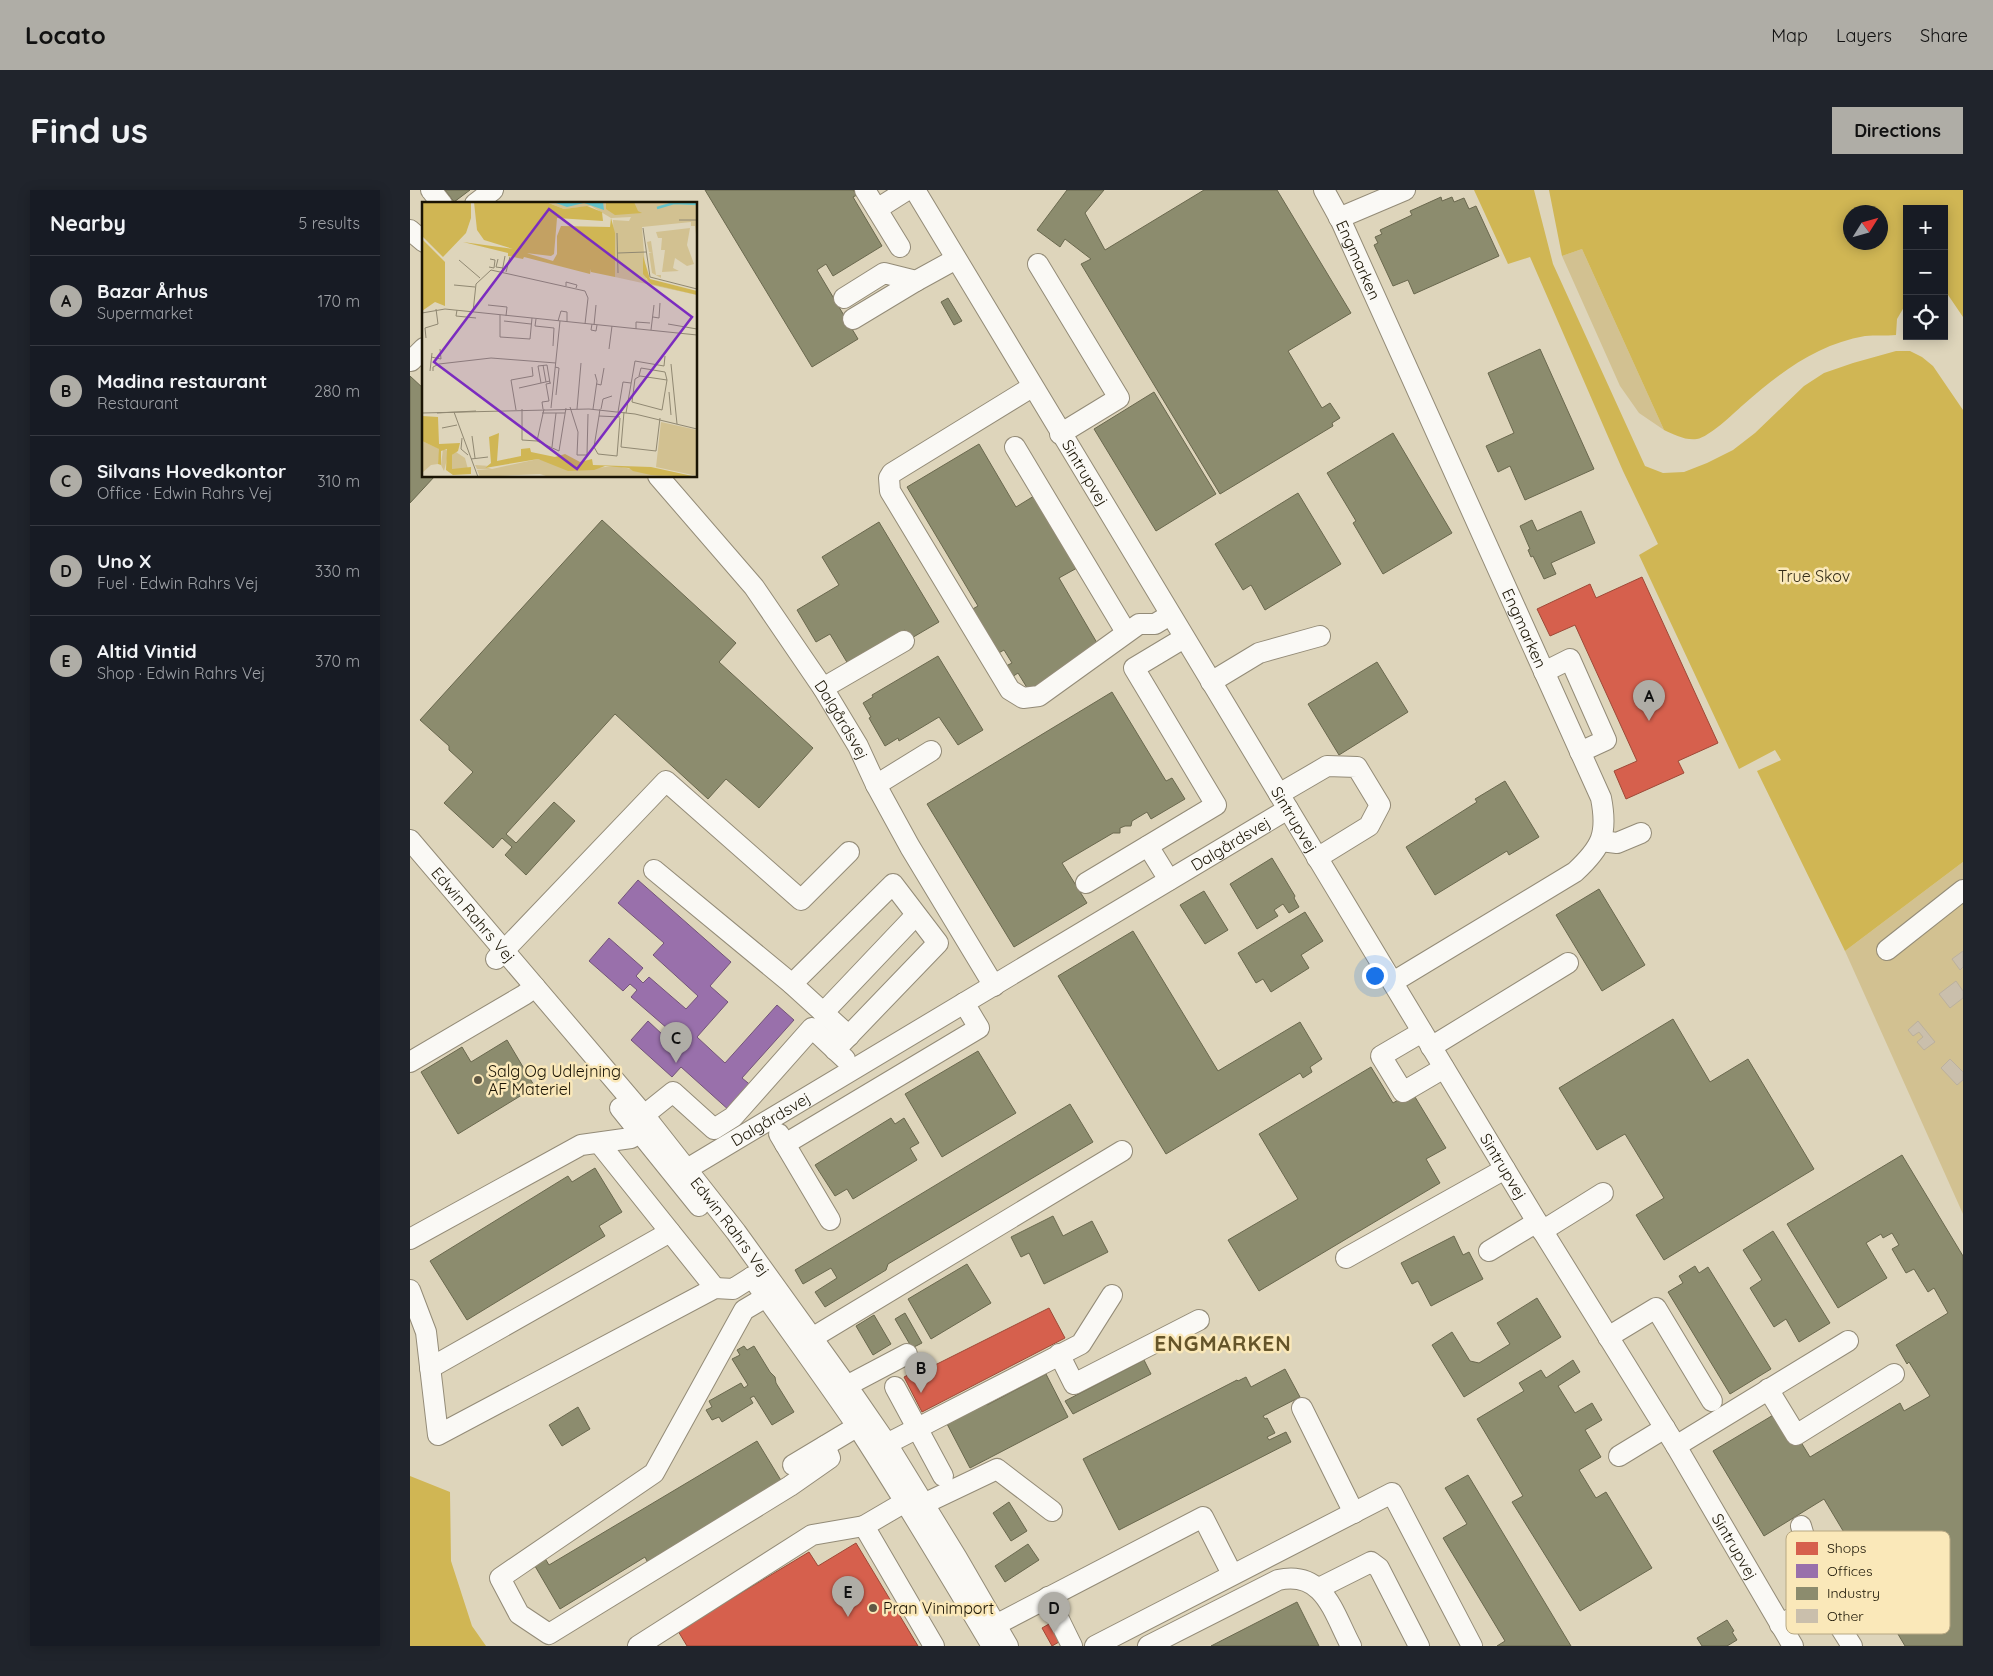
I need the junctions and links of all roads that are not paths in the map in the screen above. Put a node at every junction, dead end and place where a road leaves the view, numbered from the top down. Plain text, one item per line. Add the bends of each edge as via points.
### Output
1 (431, 190) edge
2 (493, 190) edge
3 (866, 190) edge
4 (1405, 190) edge
5 (1327, 191) edge
6 (919, 192) edge
7 (440, 202) edge
8 (478, 202) edge
9 (877, 209) junction
10 (1340, 218) junction
11 (410, 230) edge
12 (422, 240) edge
13 (900, 247) dead end
14 (956, 259) junction
15 (1038, 264) dead end
16 (916, 281) junction
17 (844, 298) dead end
18 (853, 319) dead end
19 (1032, 387) junction
20 (1060, 434) junction
21 (1015, 447) dead end
22 (660, 478) edge
23 (1170, 615) junction
24 (1126, 632) junction
25 (1320, 636) dead end
26 (1184, 638) junction
27 (904, 641) dead end
28 (1544, 672) junction
29 (1211, 682) junction
30 (823, 688) junction
31 (931, 751) dead end
32 (1580, 752) junction
33 (876, 785) junction
34 (1283, 802) junction
35 (1641, 833) dead end
36 (410, 840) edge
37 (1601, 841) junction
38 (1148, 846) junction
39 (849, 852) dead end
40 (1317, 858) junction
41 (410, 861) edge
42 (654, 870) dead end
43 (1169, 880) junction
44 (1086, 883) dead end
45 (1963, 890) edge
46 (916, 915) junction
47 (1887, 950) dead end
48 (500, 955) junction
49 (1568, 963) dead end
50 (1393, 982) junction
51 (792, 984) junction
52 (994, 986) junction
53 (530, 991) junction
54 (964, 1003) junction
55 (824, 1013) junction
56 (1426, 1040) junction
57 (842, 1043) junction
58 (410, 1062) edge
59 (1444, 1068) junction
60 (855, 1069) junction
61 (771, 1120) junction
62 (639, 1124) junction
63 (599, 1143) junction
64 (785, 1144) junction
65 (1122, 1151) dead end
66 (1504, 1169) junction
67 (682, 1173) junction
68 (1602, 1193) dead end
69 (830, 1220) dead end
70 (1539, 1227) junction
71 (670, 1232) junction
72 (410, 1239) edge
73 (1489, 1251) dead end
74 (1346, 1258) dead end
75 (752, 1276) junction
76 (714, 1288) junction
77 (410, 1290) edge
78 (772, 1293) junction
79 (1112, 1295) dead end
80 (1199, 1320) dead end
81 (1608, 1337) junction
82 (807, 1341) junction
83 (1848, 1341) dead end
84 (906, 1354) dead end
85 (1059, 1354) junction
86 (430, 1368) junction
87 (1894, 1374) dead end
88 (895, 1386) dead end
89 (841, 1389) junction
90 (1768, 1389) junction
91 (1712, 1401) dead end
92 (1302, 1408) dead end
93 (864, 1423) junction
94 (1665, 1428) junction
95 (917, 1429) junction
96 (825, 1446) junction
97 (1676, 1446) junction
98 (880, 1448) junction
99 (1619, 1456) dead end
100 (793, 1465) dead end
101 (943, 1476) dead end
102 (915, 1502) junction
103 (1052, 1511) dead end
104 (1354, 1512) junction
105 (864, 1526) junction
106 (1801, 1526) dead end
107 (1802, 1531) edge
108 (1232, 1574) junction
109 (1319, 1588) junction
110 (1048, 1598) junction
111 (1786, 1622) edge
112 (1780, 1625) junction
113 (1844, 1634) edge
114 (995, 1640) edge
115 (638, 1646) edge
116 (934, 1646) edge
117 (1072, 1646) edge
118 (1095, 1646) edge
119 (1148, 1646) edge
120 (1351, 1646) edge
121 (1419, 1646) edge
122 (1472, 1646) edge
123 (1793, 1646) edge
124 (1852, 1646) edge

1 - 7 street
2 - 8 street
3 - 9 street
4 - 10 street
5 - 10 street, Engmarken
6 - 9 street
6 - 14 street, Sintrupvej
9 - 13 street
10 - 28 street, Engmarken
11 - 12 street
14 - 16 street
14 - 19 street, Sintrupvej
15 - 20 street via 1119,398
16 - 17 street via 884,273
16 - 18 street
19 - 20 street, Sintrupvej
19 - 24 street via 898,469 889,478 890,491 1016,695 1023,698 1039,696
20 - 23 street, Sintrupvej
21 - 24 street
22 - 30 street, Dalgårdsvej via 754,587
23 - 24 street via 1155,624 1139,624
23 - 26 street, Sintrupvej
25 - 29 street via 1259,653
26 - 29 street, Sintrupvej
26 - 38 street via 1134,668 1216,805
27 - 30 street
28 - 32 street, Engmarken
28 - 32 street via 1570,659 1606,740
29 - 34 street, Sintrupvej
30 - 33 street, Dalgårdsvej via 858,746
31 - 33 street
32 - 37 street, Engmarken via 1601,798 1605,818
33 - 52 street, Dalgårdsvej
34 - 40 street, Sintrupvej
34 - 40 street, Dalgårdsvej via 1327,766 1357,767 1380,805 1370,826
34 - 43 street, Dalgårdsvej
35 - 37 street via 1617,843
36 - 48 street, Edwin Rahrs Vej
37 - 50 street, Engmarken via 1592,856 1569,876
38 - 43 street
38 - 44 street
39 - 48 street via 801,900 666,781
40 - 50 street, Sintrupvej
41 - 48 street, Edwin Rahrs Vej
42 - 51 street
43 - 52 street, Dalgårdsvej
45 - 47 street
46 - 51 street via 892,884
46 - 55 street
46 - 57 street via 938,943
48 - 53 street, Edwin Rahrs Vej
49 - 56 street
50 - 56 street, Sintrupvej
51 - 55 street
52 - 54 street, Dalgårdsvej
53 - 58 street
53 - 62 street, Edwin Rahrs Vej
54 - 60 street, Dalgårdsvej
54 - 64 street via 979,1028
55 - 57 street
56 - 59 street, Sintrupvej
56 - 59 street via 1381,1056 1403,1092
57 - 60 street
57 - 62 street via 812,1028 733,1117 714,1129 673,1092
59 - 66 street, Sintrupvej
60 - 61 street, Dalgårdsvej
61 - 64 street
61 - 67 street, Dalgårdsvej
62 - 63 street via 631,1138
62 - 67 street, Edwin Rahrs Vej
63 - 71 street
63 - 72 street via 581,1145
64 - 69 street
65 - 82 street
66 - 70 street, Sintrupvej
66 - 74 street
67 - 75 street, Edwin Rahrs Vej
67 - 78 street, Edwin Rahrs Vej
68 - 70 street
70 - 73 street
70 - 81 street, Sintrupvej
71 - 76 street
71 - 86 street
75 - 76 street via 733,1289
75 - 78 street, Edwin Rahrs Vej
76 - 86 street via 438,1435
77 - 86 street via 426,1332
78 - 82 street, Edwin Rahrs Vej
78 - 96 street via 744,1310 654,1473 500,1578 519,1614 549,1634 790,1486 830,1458
79 - 85 street via 1081,1344
80 - 85 street via 1074,1384
81 - 91 street via 1656,1308
81 - 94 street, Sintrupvej
82 - 89 street, Edwin Rahrs Vej
83 - 90 street
84 - 89 street
85 - 95 street
87 - 90 street via 1796,1435
88 - 95 street
89 - 93 street, Edwin Rahrs Vej
90 - 97 street
92 - 104 street
93 - 96 street
93 - 98 street, Edwin Rahrs Vej
94 - 97 street, Sintrupvej
94 - 99 street
95 - 98 street
95 - 101 street
96 - 100 street
97 - 112 street, Sintrupvej
98 - 102 street, Edwin Rahrs Vej
102 - 103 street via 997,1469
102 - 105 street
102 - 114 street, Edwin Rahrs Vej
104 - 108 street
104 - 122 street via 1392,1493
105 - 115 street via 812,1535
105 - 116 street
106 - 107 street
108 - 110 street via 1203,1517
108 - 118 street
109 - 119 street via 1301,1578 1278,1580
109 - 120 street
109 - 121 street via 1370,1562 1379,1568
110 - 114 street
110 - 117 street
111 - 112 street
112 - 123 street, Sintrupvej
113 - 124 street

